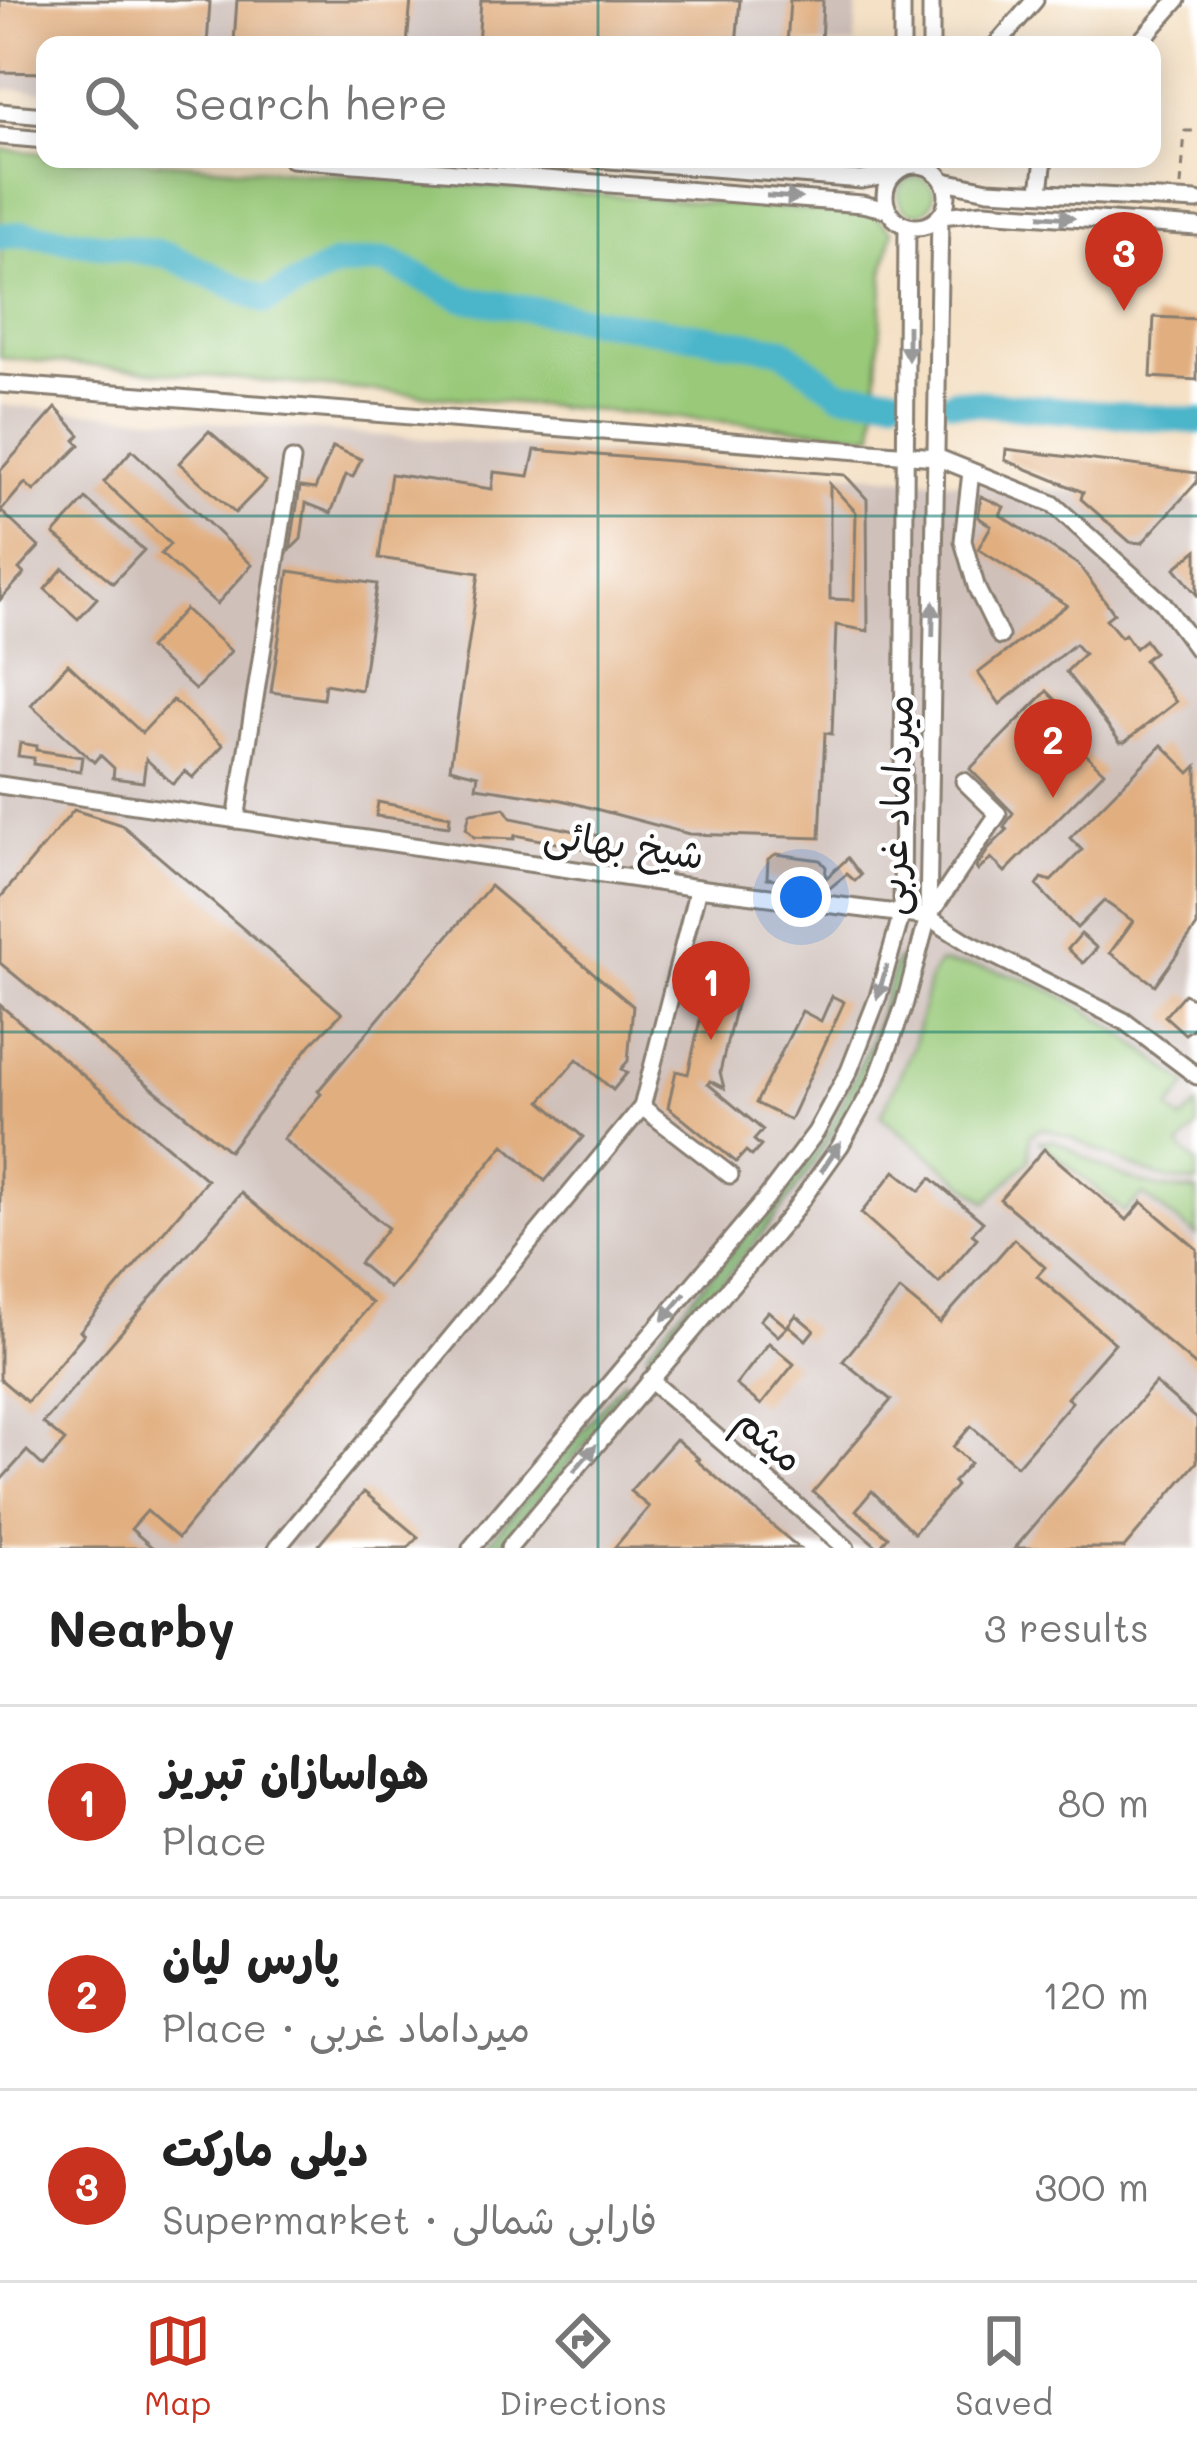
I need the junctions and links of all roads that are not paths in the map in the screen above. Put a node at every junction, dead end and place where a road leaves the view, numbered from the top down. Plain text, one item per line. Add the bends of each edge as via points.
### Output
1 (902, 0) edge
2 (931, 0) edge
3 (1035, 0) edge
4 (1177, 0) edge
5 (902, 36) edge
6 (931, 36) edge
7 (1003, 36) edge
8 (1145, 36) edge
9 (0, 112) edge
10 (36, 115) edge
11 (0, 136) edge
12 (36, 139) edge
13 (405, 168) edge
14 (710, 168) edge
15 (891, 168) edge
16 (894, 168) edge
17 (1043, 168) edge
18 (938, 171) edge
19 (1040, 190) junction
20 (1188, 200) edge
21 (888, 210) junction
22 (940, 216) junction
23 (907, 226) junction
24 (1197, 227) edge
25 (0, 384) edge
26 (907, 456) junction
27 (936, 457) junction
28 (292, 460) dead end
29 (971, 472) junction
30 (1000, 636) dead end
31 (1197, 649) edge
32 (964, 781) dead end
33 (0, 784) edge
34 (236, 820) junction
35 (698, 888) junction
36 (902, 913) junction
37 (928, 917) junction
38 (1197, 1076) edge
39 (642, 1107) junction
40 (730, 1175) dead end
41 (650, 1380) junction
42 (278, 1548) edge
43 (471, 1548) edge
44 (509, 1548) edge
45 (846, 1548) edge

1 - 5 street
2 - 6 street
3 - 7 street
4 - 8 street
9 - 10 street
11 - 12 street
13 -> 21 street
14 - 15 street via 861,180
16 - 21 street
17 - 19 street
18 - 19 street via 988,190
18 - 22 street via 947,199
19 - 20 street
21 - 23 street
22 - 23 street
22 -> 24 street
22 - 27 street, میرداماد غربی
23 -> 26 street, میرداماد غربی
25 - 26 street
26 - 27 street
26 - 36 street, میرداماد غربی
27 - 29 street
37 -> 27 street, میرداماد غربی
28 - 34 street
29 - 30 street via 963,542
29 - 31 street via 1053,504 1162,603
32 - 37 street via 998,814
33 - 34 street, شیخ بهائی
34 - 35 street, شیخ بهائی
35 - 36 street, شیخ بهائی
35 - 39 street
36 - 37 street, شیخ بهائی
36 -> 43 street, میرداماد غربی via 864,1034 816,1132
37 - 38 street, شیخ بهائی via 1124,1021
41 -> 37 street, میرداماد غربی via 840,1146 876,1082
39 - 40 street
39 - 42 street
44 -> 41 street, میرداماد غربی
41 - 45 street, میثم

